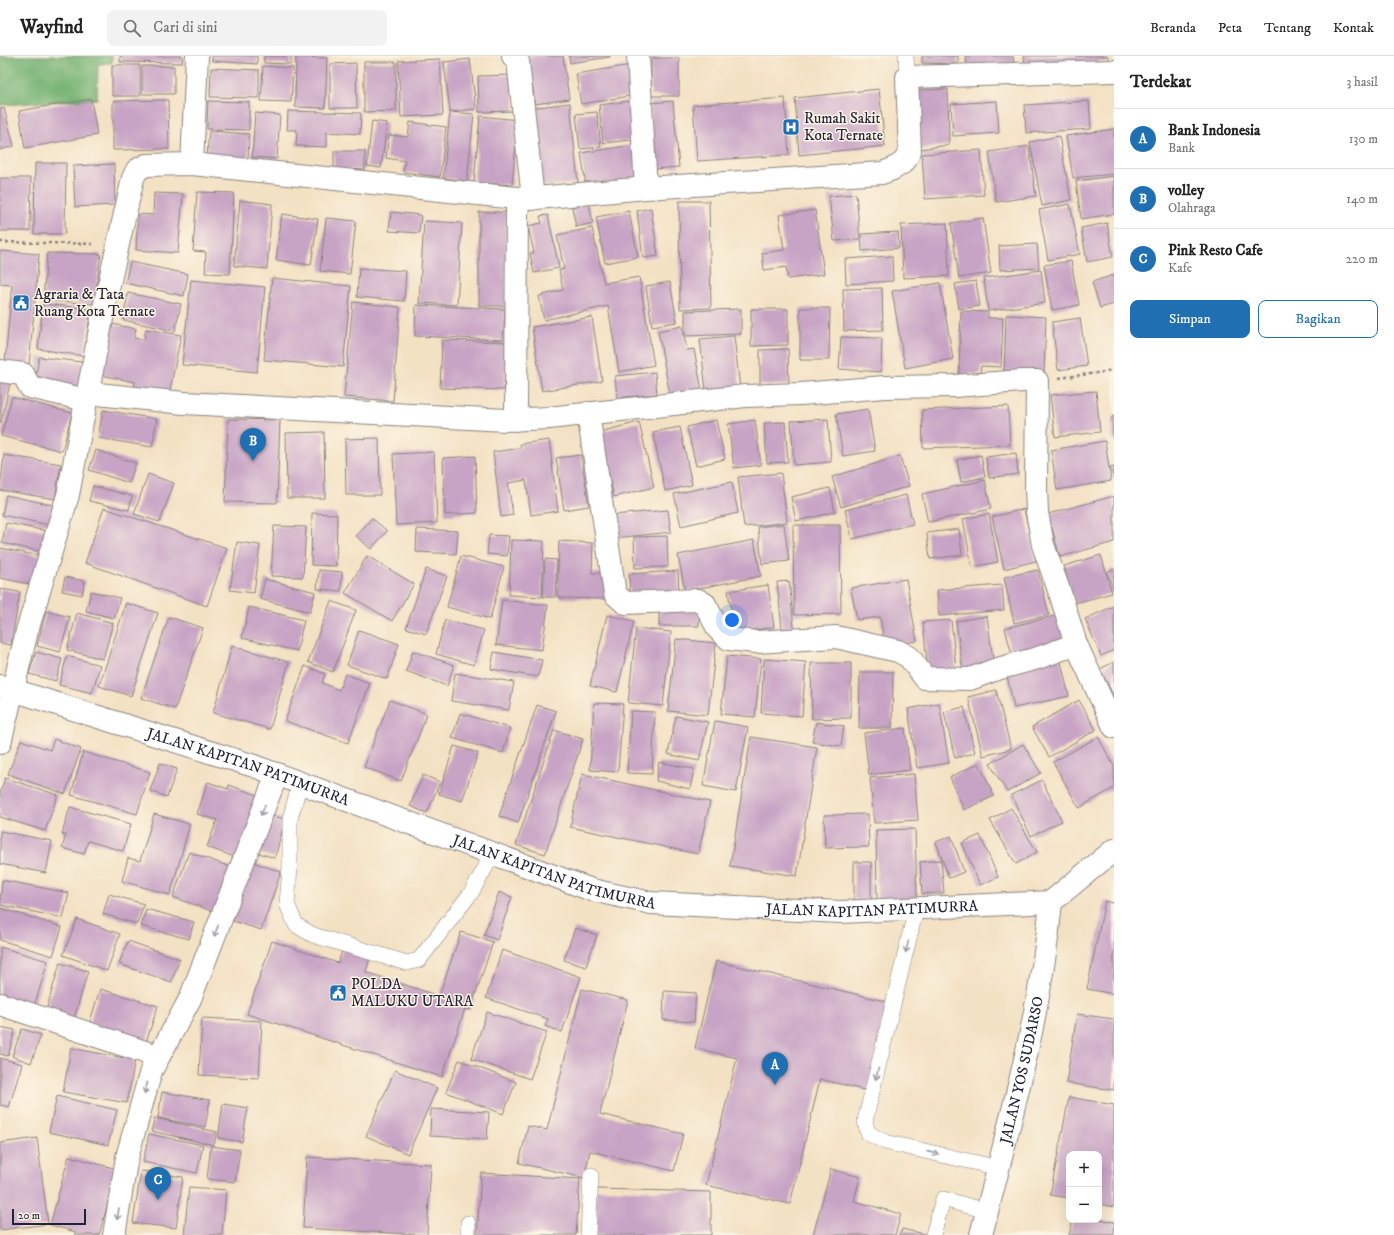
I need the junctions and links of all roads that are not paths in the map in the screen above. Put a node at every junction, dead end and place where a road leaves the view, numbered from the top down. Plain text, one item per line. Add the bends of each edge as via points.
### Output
1 (198, 56) edge
2 (513, 56) edge
3 (638, 56) edge
4 (906, 66) edge
5 (1114, 71) edge
6 (192, 164) junction
7 (646, 188) junction
8 (525, 199) junction
9 (0, 371) edge
10 (87, 397) junction
11 (588, 413) junction
12 (516, 420) junction
13 (1076, 644) junction
14 (7, 688) edge
15 (1114, 727) edge
16 (0, 743) edge
17 (277, 774) junction
18 (300, 783) junction
19 (1114, 850) edge
20 (493, 854) junction
21 (1051, 902) junction
22 (916, 909) junction
23 (0, 1004) edge
24 (157, 1056) junction
25 (999, 1168) junction
26 (591, 1175) dead end
27 (987, 1211) junction
28 (114, 1235) edge
29 (588, 1235) edge
30 (933, 1235) edge
31 (981, 1235) edge

1 - 6 street
2 - 8 street via 518,61
3 - 7 street
4 - 5 street
4 - 7 street via 910,151 904,162 893,169 882,173
6 - 8 street
6 - 10 street via 146,165 137,170 133,178
7 - 8 street
8 - 12 street
9 - 10 street via 23,374 30,387
10 - 12 street
10 - 14 street via 68,495
11 - 12 street
11 - 13 street via 615,594 625,604 698,600 705,604 718,629 729,639 756,642 836,637 898,651 909,657 925,678 970,679
11 - 13 street via 745,396 1037,381 1037,512 1043,545
13 - 15 street
14 - 16 street
14 - 17 street, JALAN KAPITAN PATIMURRA
17 - 18 street, JALAN KAPITAN PATIMURRA
17 -> 24 street via 190,999
18 - 20 street, JALAN KAPITAN PATIMURRA
18 - 20 lane via 290,819 287,904 296,925 313,934 407,963 419,960 471,893
19 - 21 street
20 - 22 street, JALAN KAPITAN PATIMURRA via 592,890 651,903 841,912
21 - 22 street, JALAN KAPITAN PATIMURRA
21 - 25 street, JALAN YOS SUDARSO via 1046,953 1033,1026
22 -> 25 lane via 865,1121 868,1133 885,1142
23 - 24 street
24 -> 28 street via 127,1157
25 - 27 street, JALAN YOS SUDARSO
26 - 29 lane
27 - 30 lane via 943,1199
27 - 31 street, JALAN YOS SUDARSO

